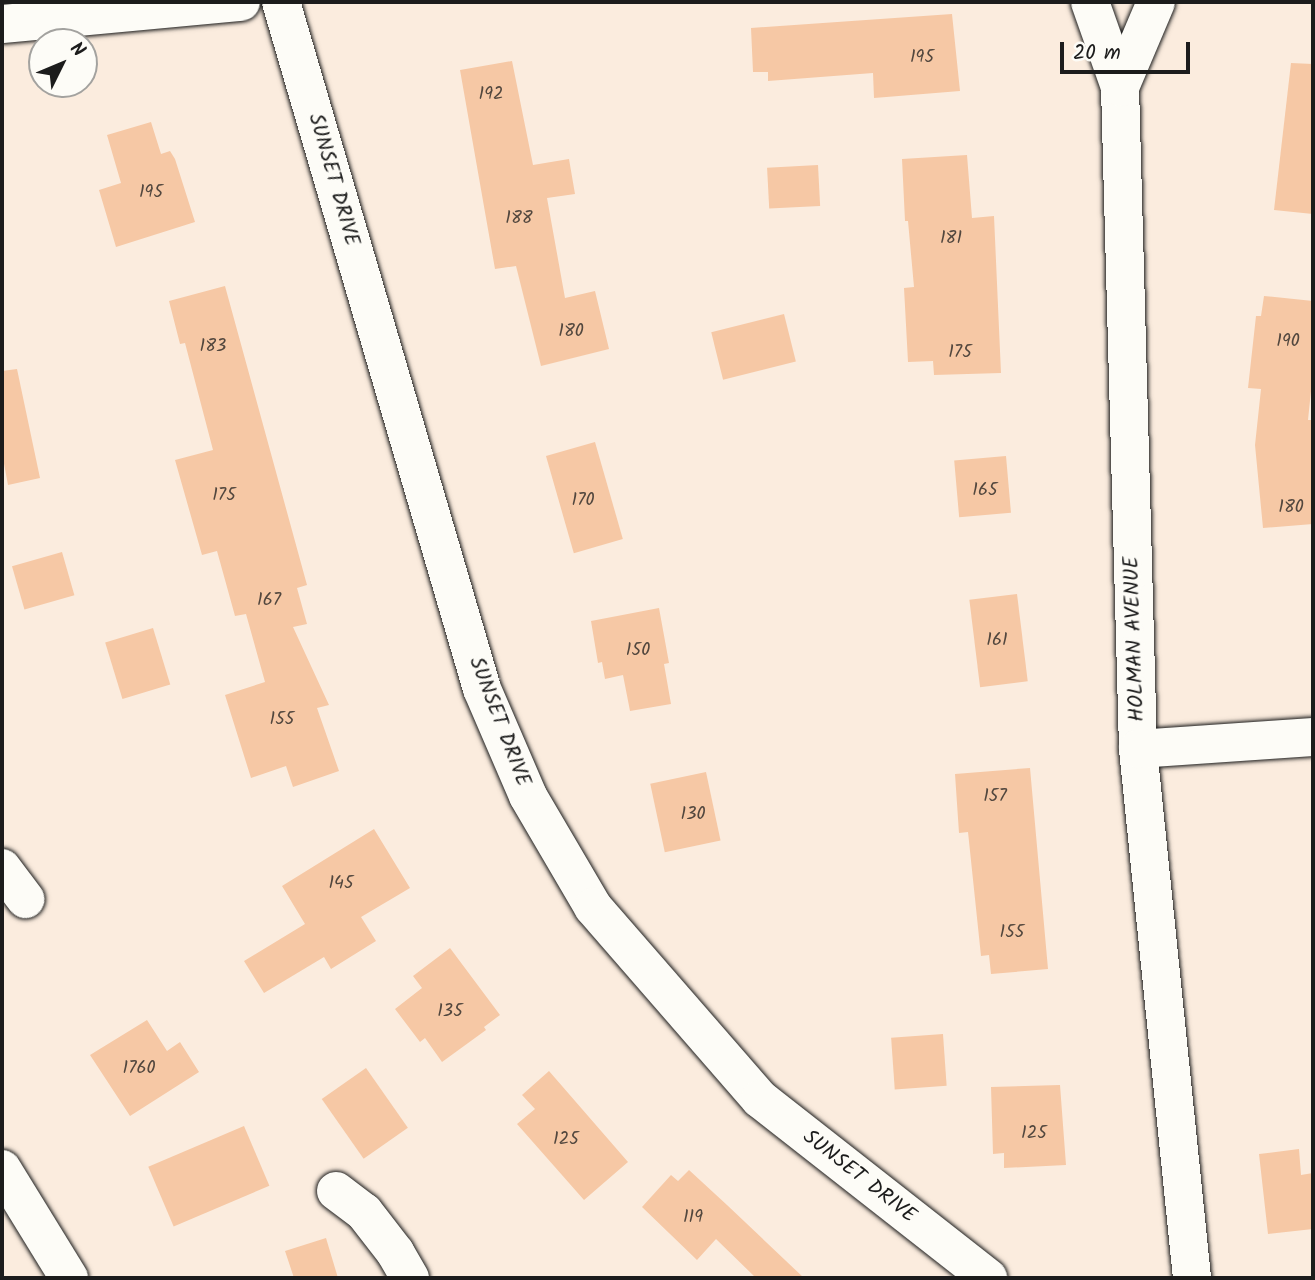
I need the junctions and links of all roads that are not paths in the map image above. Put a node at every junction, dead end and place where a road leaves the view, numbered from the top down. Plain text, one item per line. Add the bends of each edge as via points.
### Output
1 (241, 2) edge
2 (281, 2) edge
3 (1090, 2) edge
4 (1156, 2) edge
5 (2, 24) edge
6 (1120, 87) junction
7 (1313, 737) edge
8 (1138, 749) junction
9 (2, 867) edge
10 (25, 899) dead end
11 (2, 1169) edge
12 (336, 1191) dead end
13 (69, 1278) edge
14 (410, 1278) edge
15 (988, 1278) edge
16 (1192, 1278) edge

1 - 5 street
2 - 15 street, SUNSET DRIVE via 482,689 528,796 593,907 760,1099
3 - 6 street, HOLMAN AVENUE
4 - 6 street
6 - 8 street, HOLMAN AVENUE
7 - 8 street
8 - 16 street, HOLMAN AVENUE
9 - 10 street
11 - 13 street
12 - 14 street via 364,1212

